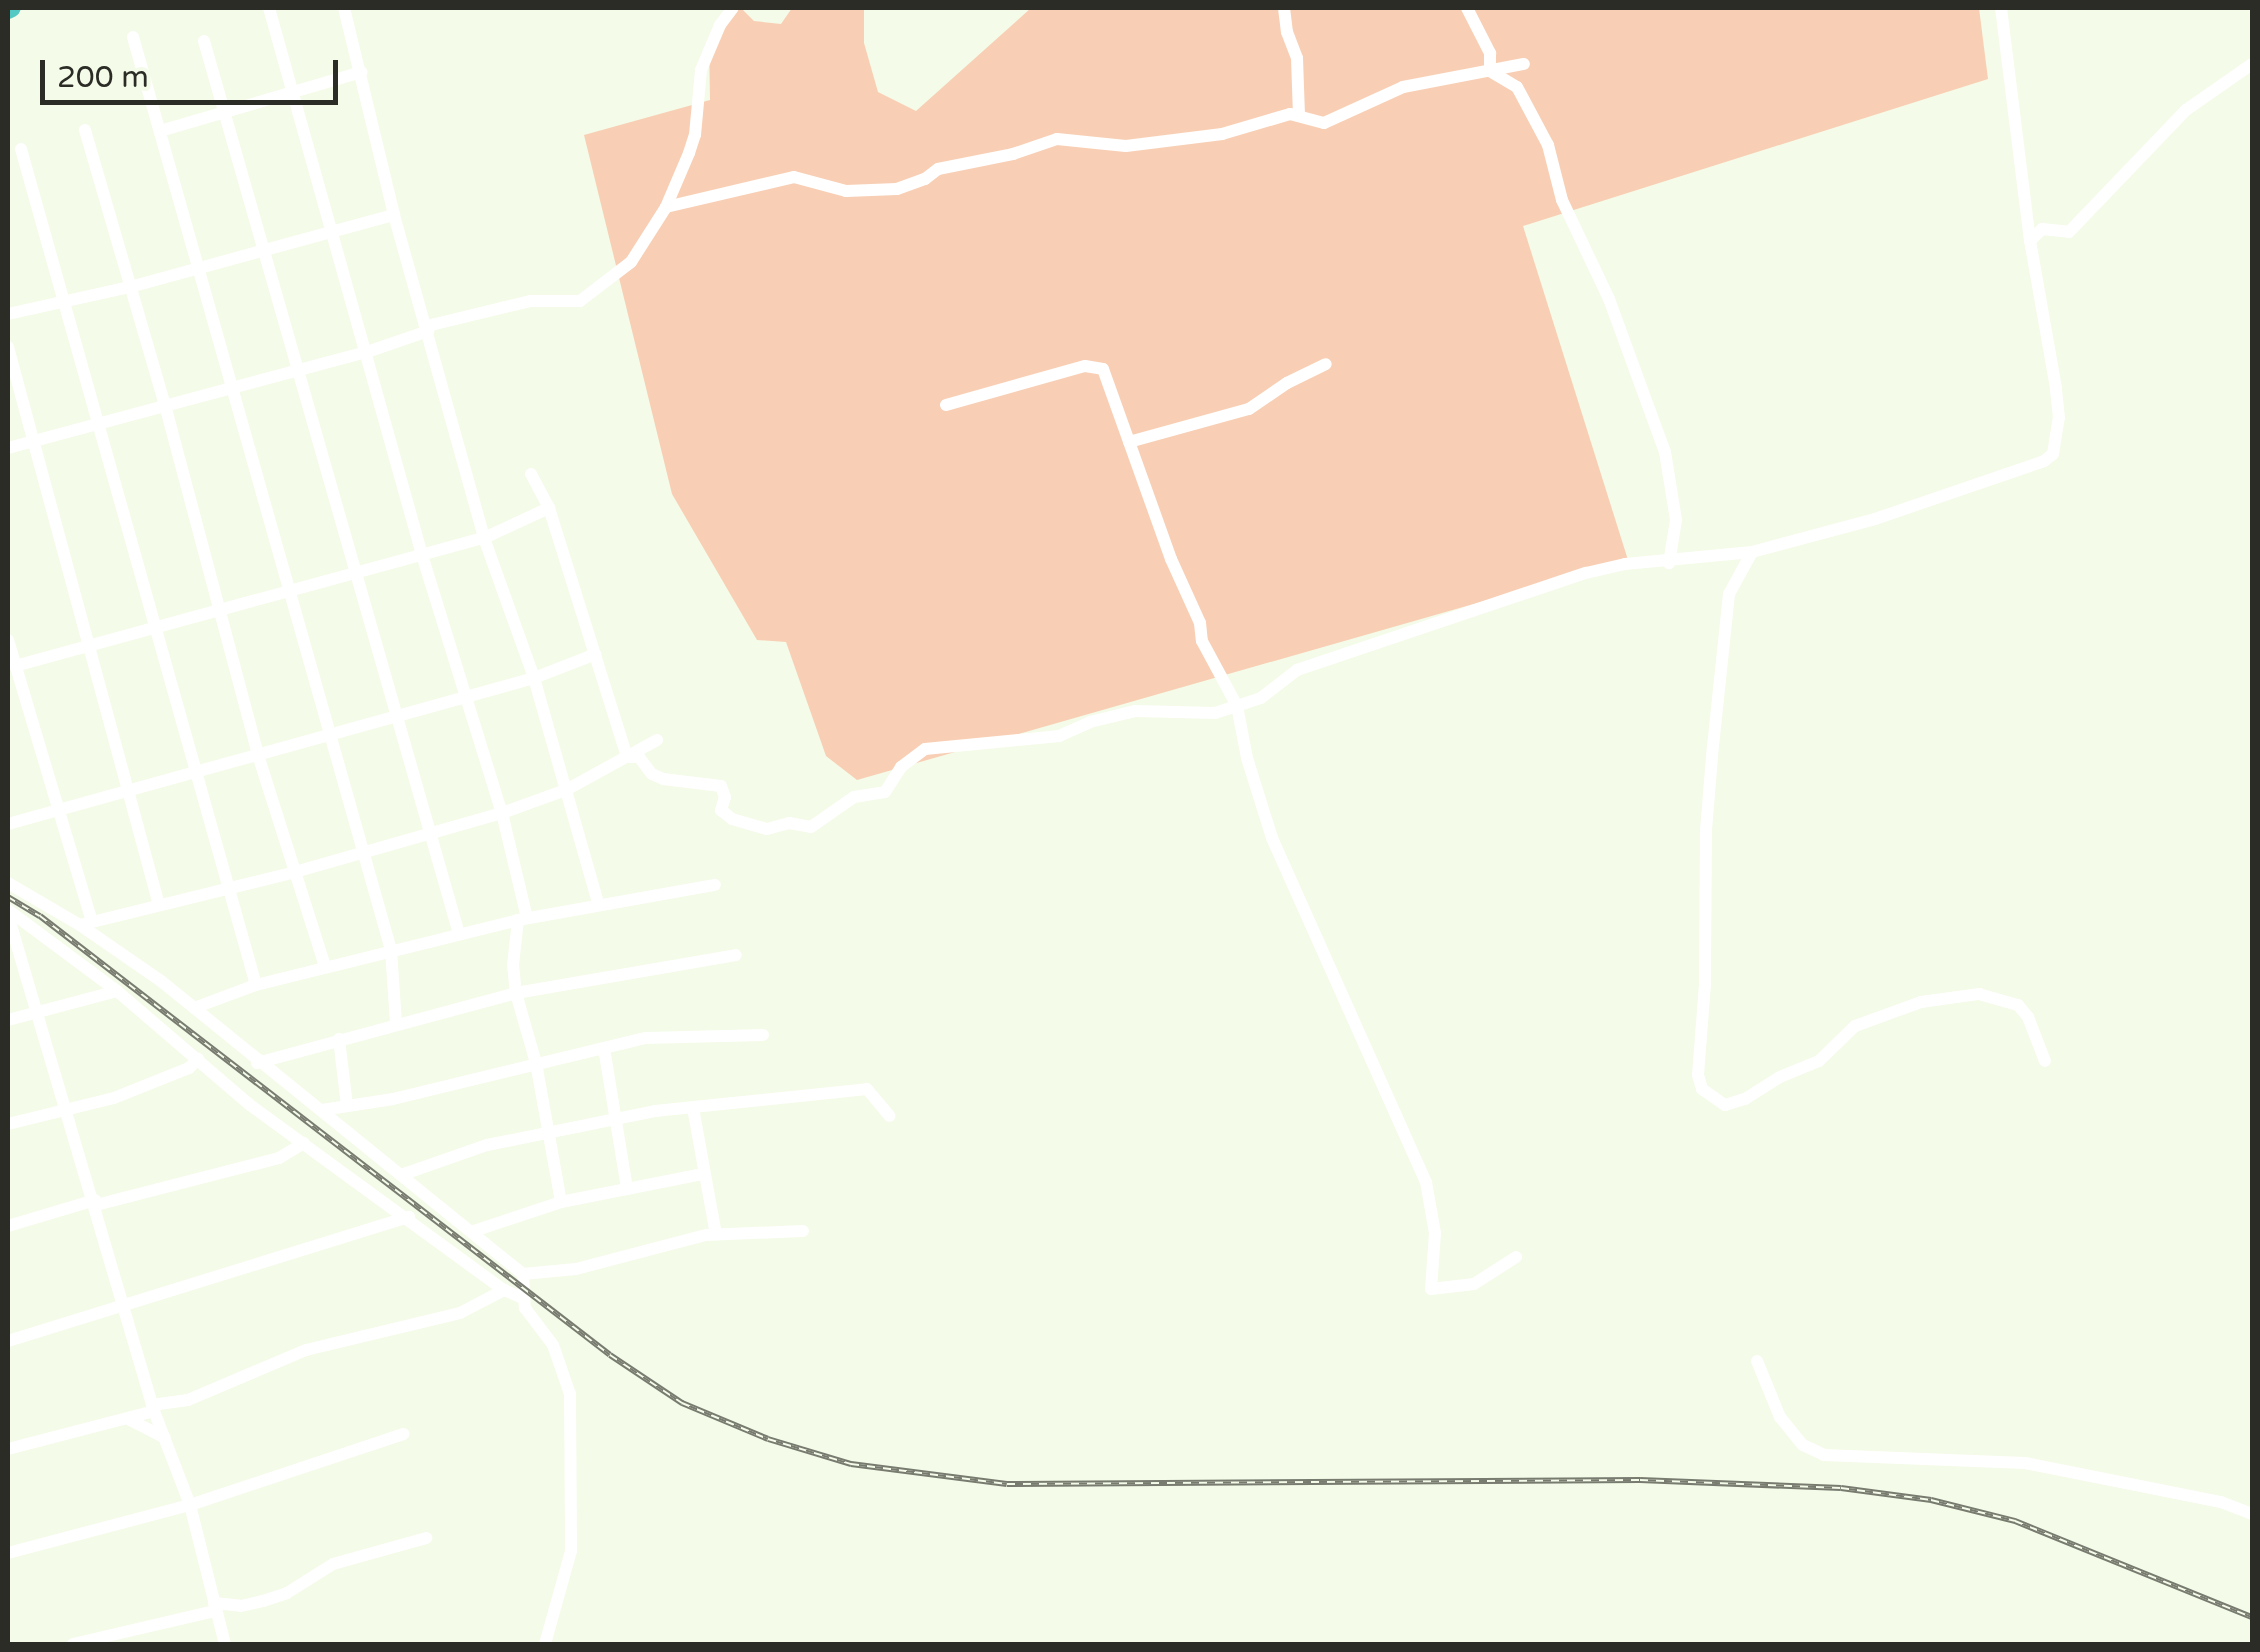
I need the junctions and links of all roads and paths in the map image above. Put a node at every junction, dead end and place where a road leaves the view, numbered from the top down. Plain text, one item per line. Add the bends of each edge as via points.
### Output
1 (269, 8) edge
2 (344, 8) edge
3 (732, 8) edge
4 (1284, 8) edge
5 (1467, 8) edge
6 (2001, 8) edge
7 (133, 37) dead end
8 (204, 42) dead end
9 (1524, 64) dead end
10 (2252, 64) edge
11 (1490, 71) junction
12 (362, 72) junction
13 (292, 89) junction
14 (225, 113) junction
15 (1299, 115) junction
16 (85, 130) dead end
17 (160, 131) junction
18 (21, 149) dead end
19 (666, 207) junction
20 (394, 215) junction
21 (330, 232) junction
22 (2030, 241) junction
23 (264, 248) junction
24 (200, 268) junction
25 (130, 286) junction
26 (65, 300) junction
27 (8, 314) edge
28 (428, 328) junction
29 (8, 347) edge
30 (366, 352) junction
31 (1326, 364) dead end
32 (300, 370) junction
33 (232, 388) junction
34 (165, 405) junction
35 (946, 405) dead end
36 (100, 421) junction
37 (34, 441) junction
38 (1128, 442) junction
39 (8, 448) edge
40 (531, 474) dead end
41 (549, 508) junction
42 (484, 538) junction
43 (1752, 552) junction
44 (422, 556) junction
45 (1669, 563) junction
46 (356, 572) junction
47 (287, 589) junction
48 (220, 610) junction
49 (156, 627) junction
50 (8, 640) edge
51 (90, 646) junction
52 (596, 654) junction
53 (12, 661) edge
54 (534, 678) junction
55 (465, 696) junction
56 (1236, 706) junction
57 (395, 717) junction
58 (328, 736) junction
59 (657, 740) dead end
60 (258, 756) junction
61 (627, 758) junction
62 (195, 772) junction
63 (130, 789) junction
64 (566, 790) junction
65 (59, 809) junction
66 (502, 814) junction
67 (8, 824) edge
68 (429, 836) junction
69 (363, 854) junction
70 (294, 872) junction
71 (8, 883) edge
72 (715, 885) dead end
73 (228, 888) junction
74 (598, 904) junction
75 (159, 906) junction
76 (8, 912) edge
77 (522, 919) junction
78 (86, 923) junction
79 (459, 934) junction
80 (392, 950) junction
81 (736, 954) dead end
82 (325, 966) junction
83 (256, 984) junction
84 (117, 991) junction
85 (516, 993) junction
86 (194, 1008) junction
87 (38, 1012) junction
88 (8, 1020) edge
89 (396, 1024) junction
90 (763, 1034) dead end
91 (339, 1038) junction
92 (604, 1048) junction
93 (198, 1059) junction
94 (2045, 1061) dead end
95 (257, 1063) junction
96 (536, 1063) junction
97 (347, 1106) junction
98 (693, 1108) junction
99 (322, 1110) junction
100 (66, 1112) junction
101 (890, 1116) dead end
102 (617, 1117) junction
103 (8, 1124) edge
104 (549, 1131) junction
105 (304, 1142) junction
106 (404, 1174) junction
107 (702, 1174) junction
108 (627, 1189) junction
109 (96, 1202) junction
110 (561, 1202) junction
111 (409, 1217) junction
112 (8, 1226) edge
113 (474, 1231) junction
114 (804, 1231) dead end
115 (716, 1234) junction
116 (1516, 1258) dead end
117 (523, 1274) junction
118 (504, 1290) junction
119 (523, 1298) junction
120 (124, 1309) junction
121 (8, 1341) edge
122 (1757, 1360) dead end
123 (153, 1408) junction
124 (130, 1420) junction
125 (403, 1434) dead end
126 (165, 1438) junction
127 (8, 1449) edge
128 (190, 1505) junction
129 (2252, 1514) edge
130 (426, 1538) dead end
131 (8, 1553) edge
132 (215, 1607) junction
133 (73, 1644) edge
134 (225, 1644) edge
135 (545, 1644) edge

1 - 13 street
2 - 12 street
3 - 19 street via 702,70 695,135
4 - 15 street via 1298,58
5 - 11 street via 1490,53
6 - 22 street
7 - 17 street
8 - 14 street
9 - 11 street
10 - 22 street via 2186,110 2070,232 2042,230
11 - 15 street via 1404,87 1324,123
11 - 45 street via 1517,88 1548,145 1562,200 1610,299 1665,452 1676,520
12 - 13 street
12 - 20 street
13 - 14 street
13 - 21 street
14 - 17 street
14 - 23 street
15 - 19 street via 1142,144 1040,142 938,169 897,189 846,191 794,177
16 - 25 street
17 - 24 street
18 - 26 street
19 - 28 street via 631,262 580,301 530,301
20 - 21 street
20 - 28 street
21 - 23 street
21 - 30 street
22 - 43 street via 2059,418 2052,454 1874,519
23 - 24 street
23 - 32 street
24 - 25 street
24 - 33 street
25 - 26 street
25 - 34 street
26 - 27 street
26 - 36 street
28 - 30 street
28 - 42 street
29 - 37 street
30 - 32 street
30 - 44 street
31 - 38 street via 1249,410
32 - 33 street
32 - 46 street
33 - 34 street
33 - 47 street
34 - 36 street
34 - 48 street
35 - 38 street via 1092,364 1103,369
36 - 37 street
36 - 49 street
37 - 39 street
37 - 51 street
38 - 56 street via 1202,642
40 - 41 street
41 - 42 street
41 - 52 street
42 - 44 street
42 - 54 street
43 - 45 street
43 - 94 street via 1729,594 1713,745 1702,1089 1725,1105 1744,1099 1819,1061 1855,1026 1921,1002 1979,994 2018,1005
44 - 46 street
44 - 55 street
45 - 56 street via 1586,573 1297,670 1261,698
46 - 47 street
46 - 57 street
47 - 48 street
47 - 58 street
48 - 49 street
48 - 60 street
49 - 51 street
49 - 62 street
50 - 53 street
51 - 53 street
51 - 63 street
52 - 54 street
52 - 61 street
53 - 65 street
54 - 55 street
54 - 64 street
55 - 57 street
55 - 66 street
56 - 61 street via 1187,715 1136,711 1058,736 925,749 885,792 854,797 803,828 789,823 767,829 732,820 721,810 721,786 663,779 639,757
56 - 116 street via 1272,838 1426,1182 1436,1232 1431,1288 1474,1284
57 - 58 street
57 - 68 street
58 - 60 street
58 - 69 street
59 - 61 street
60 - 62 street
60 - 70 street
61 - 64 street
62 - 63 street
62 - 73 street
63 - 65 street
63 - 75 street
64 - 66 street
64 - 74 street
65 - 67 street
65 - 78 street
66 - 68 street
66 - 77 street
68 - 69 street
68 - 79 street
69 - 70 street
69 - 80 street
70 - 73 street
70 - 82 street
71 - 78 street
72 - 74 street
73 - 75 street
73 - 83 street
74 - 77 street
75 - 78 street
76 - 84 street
76 - 87 street
77 - 79 street
77 - 85 street
78 - 86 street
79 - 80 street
80 - 82 street
80 - 89 street
81 - 85 street
82 - 83 street
83 - 86 street
84 - 87 street
84 - 93 street
85 - 89 street
85 - 96 street
86 - 95 street
87 - 88 street
87 - 100 street
89 - 91 street
90 - 92 street via 693,1033
91 - 95 street
91 - 97 street
92 - 96 street
92 - 102 street
93 - 100 street via 170,1076
93 - 105 street
95 - 99 street
96 - 97 street
96 - 104 street
97 - 99 street
98 - 101 street via 866,1089
98 - 102 street
98 - 107 street
99 - 106 street
100 - 103 street
100 - 109 street
102 - 104 street
102 - 108 street
104 - 106 street
104 - 110 street
105 - 109 street via 279,1158
105 - 111 street
106 - 113 street
107 - 108 street
107 - 115 street
108 - 110 street
109 - 112 street
109 - 120 street
110 - 113 street
111 - 118 street
111 - 120 street via 223,1271
113 - 117 street
114 - 115 street
115 - 117 street via 576,1269
117 - 119 street
118 - 119 street
118 - 123 street via 460,1313 306,1350
119 - 135 street via 553,1345 570,1394 571,1552
120 - 121 street
120 - 123 street
122 - 129 street via 1780,1416 1803,1445 1824,1454 2024,1463
123 - 124 street
123 - 126 street
124 - 126 street
124 - 127 street
125 - 128 street
126 - 128 street
128 - 131 street
128 - 132 street
130 - 132 street via 334,1564 263,1602
132 - 133 street
132 - 134 street

